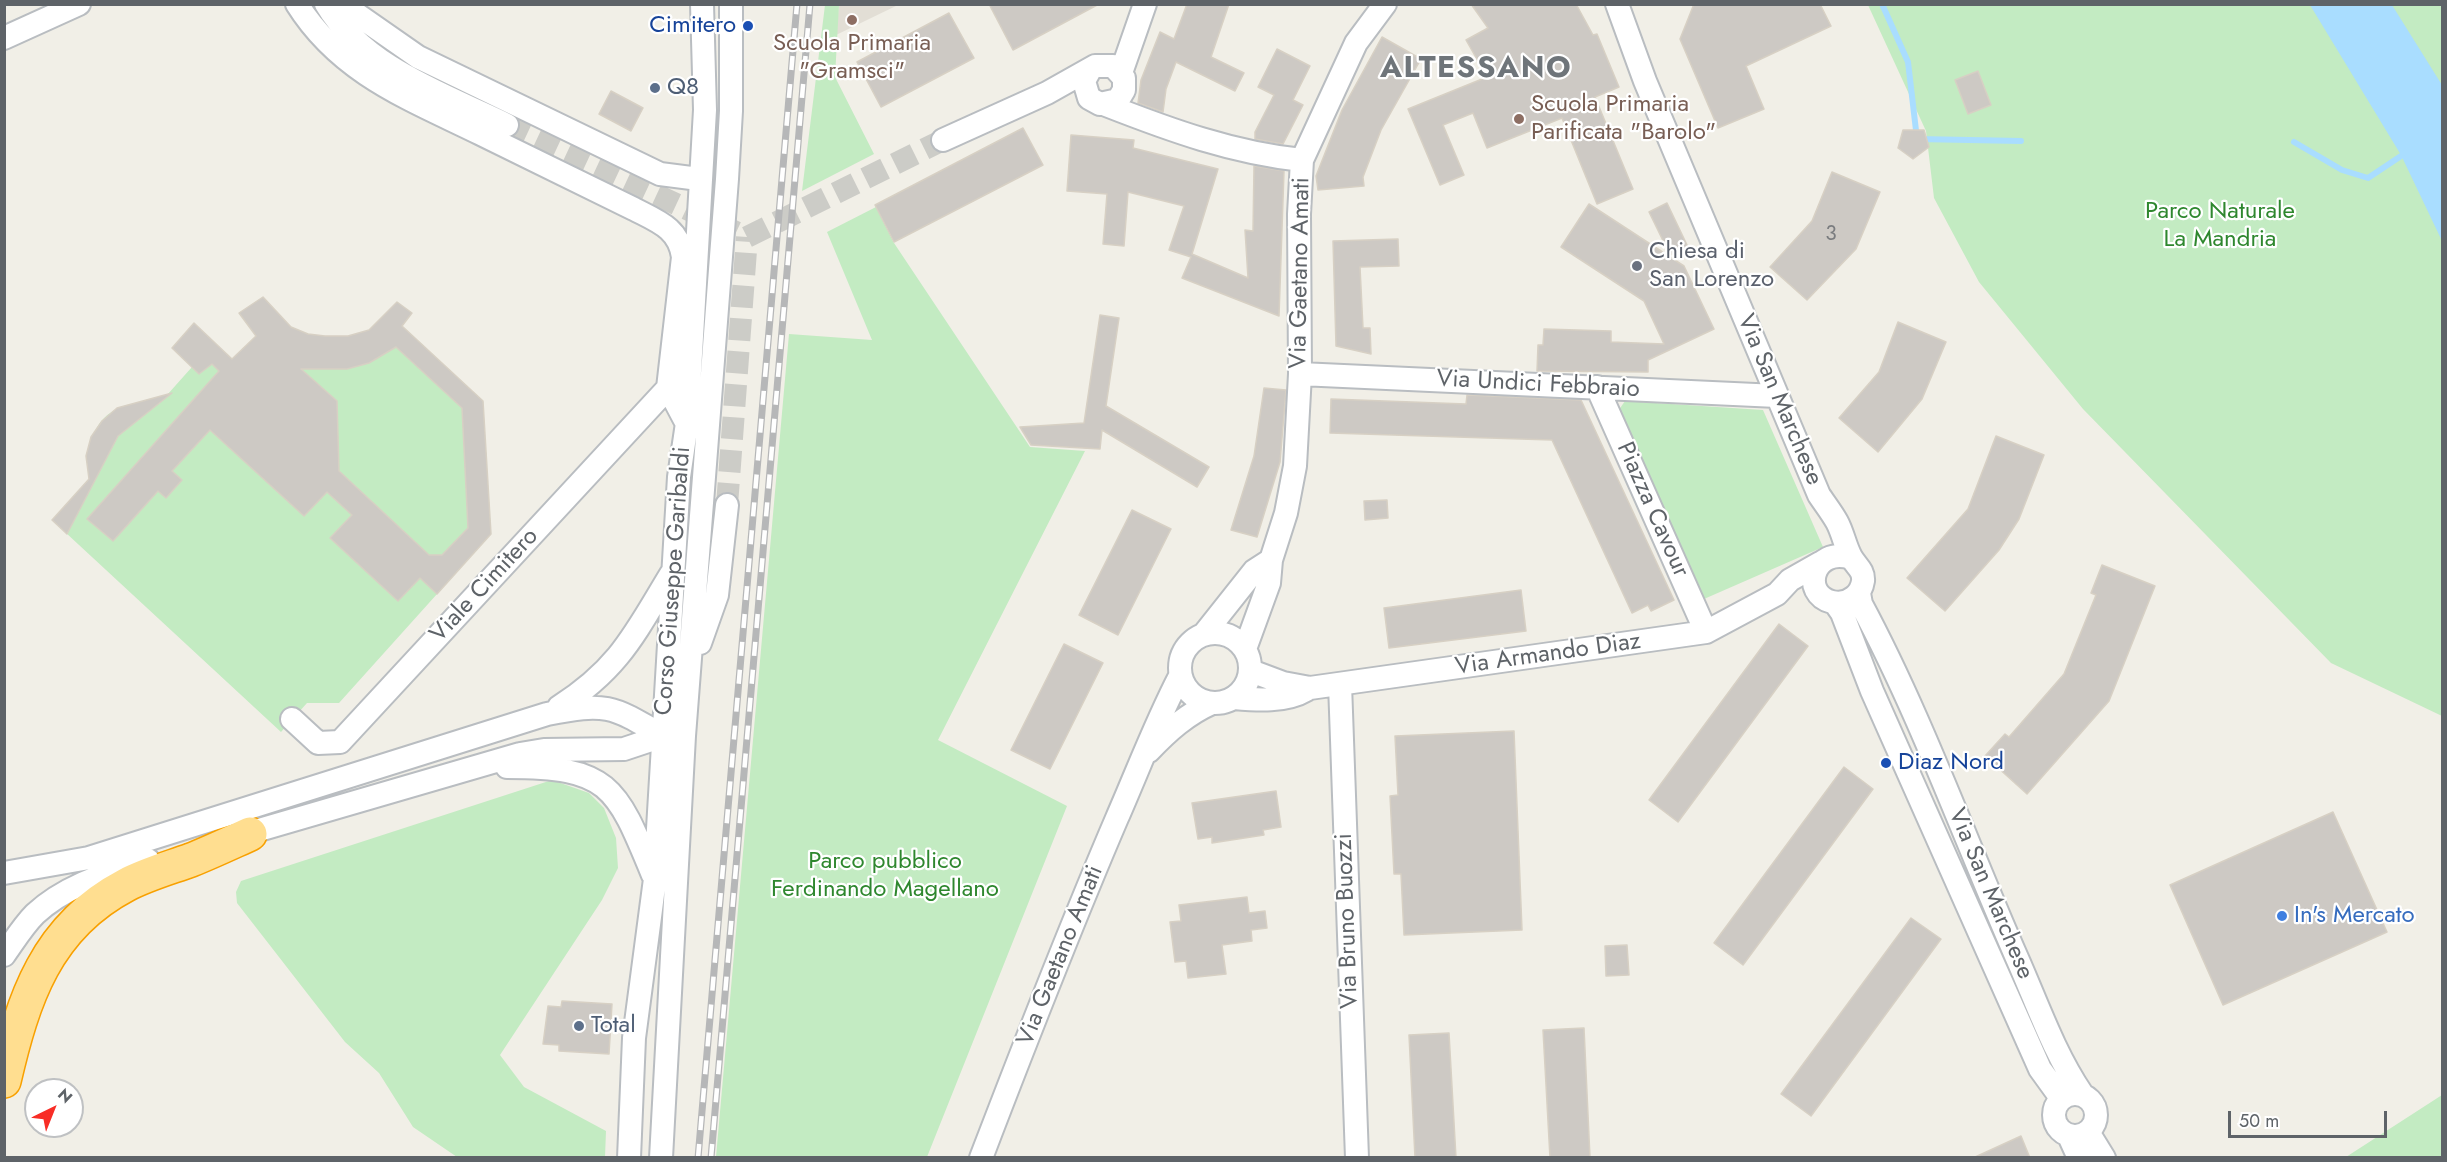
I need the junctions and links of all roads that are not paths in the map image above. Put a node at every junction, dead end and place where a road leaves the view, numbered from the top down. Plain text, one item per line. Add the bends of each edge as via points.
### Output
1 (79, 4) edge
2 (297, 4) edge
3 (326, 4) edge
4 (342, 4) edge
5 (702, 4) edge
6 (730, 4) edge
7 (1145, 4) edge
8 (1385, 4) edge
9 (1617, 4) edge
10 (4, 38) edge
11 (1111, 74) junction
12 (1047, 93) junction
13 (1086, 93) junction
14 (1106, 105) junction
15 (1153, 123) junction
16 (507, 125) tunnel mouth
17 (943, 140) tunnel mouth
18 (1302, 160) junction
19 (699, 179) junction
20 (1300, 374) junction
21 (1597, 387) junction
22 (669, 388) junction
23 (1777, 396) junction
24 (687, 423) junction
25 (1819, 495) junction
26 (727, 505) tunnel mouth
27 (1851, 558) junction
28 (1271, 560) junction
29 (1824, 560) junction
30 (673, 570) junction
31 (1859, 593) junction
32 (1777, 594) junction
33 (1826, 598) junction
34 (1706, 632) junction
35 (1204, 634) junction
36 (1245, 649) junction
37 (690, 670) junction
38 (1251, 671) junction
39 (1180, 676) junction
40 (1340, 684) junction
41 (1310, 688) junction
42 (1223, 701) junction
43 (548, 714) junction
44 (292, 719) dead end
45 (674, 736) junction
46 (1144, 756) junction
47 (475, 766) junction
48 (250, 834) junction
49 (4, 873) edge
50 (655, 879) junction
51 (4, 955) edge
52 (4, 1081) edge
53 (2071, 1096) junction
54 (2079, 1134) junction
55 (629, 1158) edge
56 (661, 1158) edge
57 (981, 1158) edge
58 (1357, 1158) edge
59 (2079, 1158) edge
60 (2104, 1158) edge

1 - 10 street
2 - 22 street via 309,24 338,55 379,84 673,231 682,246 683,257
3 - 16 street via 359,44 396,70
4 - 19 street via 418,57 660,174
5 - 19 street, Corso Giuseppe Garibaldi via 705,110
6 - 37 street, Corso Giuseppe Garibaldi via 733,34 729,145
7 - 11 street via 1135,32
8 - 18 street, Via Gaetano Amati via 1356,42
9 - 23 street, Via San Marchese via 1645,81
11 - 12 street
11 - 13 street via 1084,81
11 - 14 street via 1118,100
11 - 15 street
12 - 13 street
12 - 17 street
13 - 14 street via 1094,102
14 - 15 street
15 - 18 street via 1255,154
18 - 20 street, Via Gaetano Amati
19 - 24 street, Corso Giuseppe Garibaldi
20 - 21 street, Via Undici Febbraio
20 - 28 street, Via Gaetano Amati via 1295,466
21 - 23 street, Via Undici Febbraio
21 - 34 street, Piazza Cavour
22 - 24 street
22 - 44 street, Viale Cimitero via 340,742 318,743
23 - 25 street, Via San Marchese
24 - 30 street, Corso Giuseppe Garibaldi
25 - 27 street via 1837,523
25 - 29 street
26 - 37 street via 717,595
27 - 29 street via 1840,555
27 - 31 street via 1862,574
28 - 35 street via 1254,571
28 - 36 street, Via Gaetano Amati via 1269,583
29 - 32 street, Via Armando Diaz via 1790,580
29 - 33 street via 1815,572 1814,583
30 - 43 street via 618,660 583,692
30 - 45 street, Corso Giuseppe Garibaldi
31 - 33 street via 1848,601
31 - 53 street, Via San Marchese via 1900,679 1984,884 2062,1059
32 - 33 street, Via Armando Diaz
32 - 34 street, Via Armando Diaz
33 - 53 street, Via San Marchese via 1842,613 1872,691 2040,1069
34 - 40 street, Via Armando Diaz
35 - 36 street via 1223,633
35 - 39 street via 1194,639 1181,655
36 - 38 street
37 - 45 street, Corso Giuseppe Garibaldi
38 - 41 street, Via Armando Diaz
38 - 42 street via 1243,691
39 - 42 street via 1192,695
39 - 46 street, Via Gaetano Amati via 1155,723
40 - 41 street, Via Armando Diaz
40 - 58 street, Via Bruno Buozzi
41 - 42 street, Via Armando Diaz via 1297,695
42 - 46 street, Via Gaetano Amati via 1199,709 1169,730
43 - 45 street via 606,707
43 - 49 street via 99,855
45 - 47 street via 624,749 544,750
45 - 50 street, Corso Giuseppe Garibaldi
45 - 56 street, Corso Giuseppe Garibaldi
46 - 57 street, Via Gaetano Amati via 1070,926
47 - 48 street
47 - 50 street via 551,767 578,771 596,780 627,815
48 - 51 street via 185,848 70,890 34,915
48 - 52 highway via 125,885 81,918 35,978 16,1027
50 - 55 street, Corso Giuseppe Garibaldi via 634,1038
53 - 54 street via 2055,1106 2056,1124 2061,1131
53 - 54 street via 2091,1100 2096,1107 2097,1117
54 - 59 street
54 - 60 street

